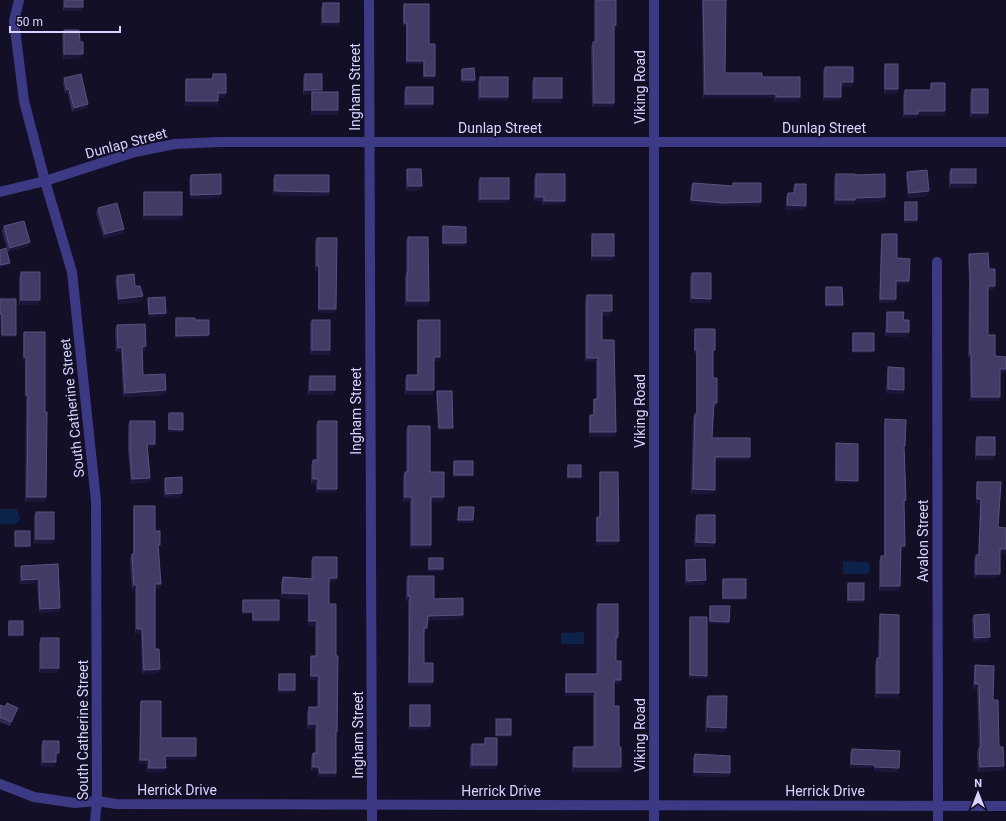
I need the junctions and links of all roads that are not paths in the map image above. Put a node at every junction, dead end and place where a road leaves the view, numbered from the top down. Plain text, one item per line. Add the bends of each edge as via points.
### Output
1 (19, 0) edge
2 (369, 0) edge
3 (654, 0) edge
4 (369, 142) junction
5 (1006, 142) edge
6 (654, 143) junction
7 (45, 181) junction
8 (0, 192) edge
9 (937, 262) dead end
10 (0, 784) edge
11 (97, 801) junction
12 (372, 805) junction
13 (654, 805) junction
14 (938, 805) junction
15 (1006, 806) edge
16 (95, 821) edge
17 (372, 821) edge
18 (654, 821) edge
19 (938, 821) edge

1 - 7 street, South Catherine Street via 14,21 24,101
2 - 4 street, Ingham Street
3 - 6 street, Viking Road
4 - 6 street, Dunlap Street
4 - 7 street, Dunlap Street via 175,144 135,152
4 - 12 street, Ingham Street
5 - 6 street, Dunlap Street
6 - 13 street, Viking Road
7 - 8 street, Dunlap Street
7 - 11 street, South Catherine Street via 72,272 96,501
9 - 14 street, Avalon Street
10 - 11 street, Herrick Drive via 34,798 76,803
11 - 12 street, Herrick Drive via 116,804
11 - 16 street, South Catherine Street
12 - 13 street, Herrick Drive
12 - 17 street, Ingham Street
13 - 14 street, Herrick Drive
13 - 18 street, Viking Road
14 - 15 street, Herrick Drive
14 - 19 street, Avalon Street

